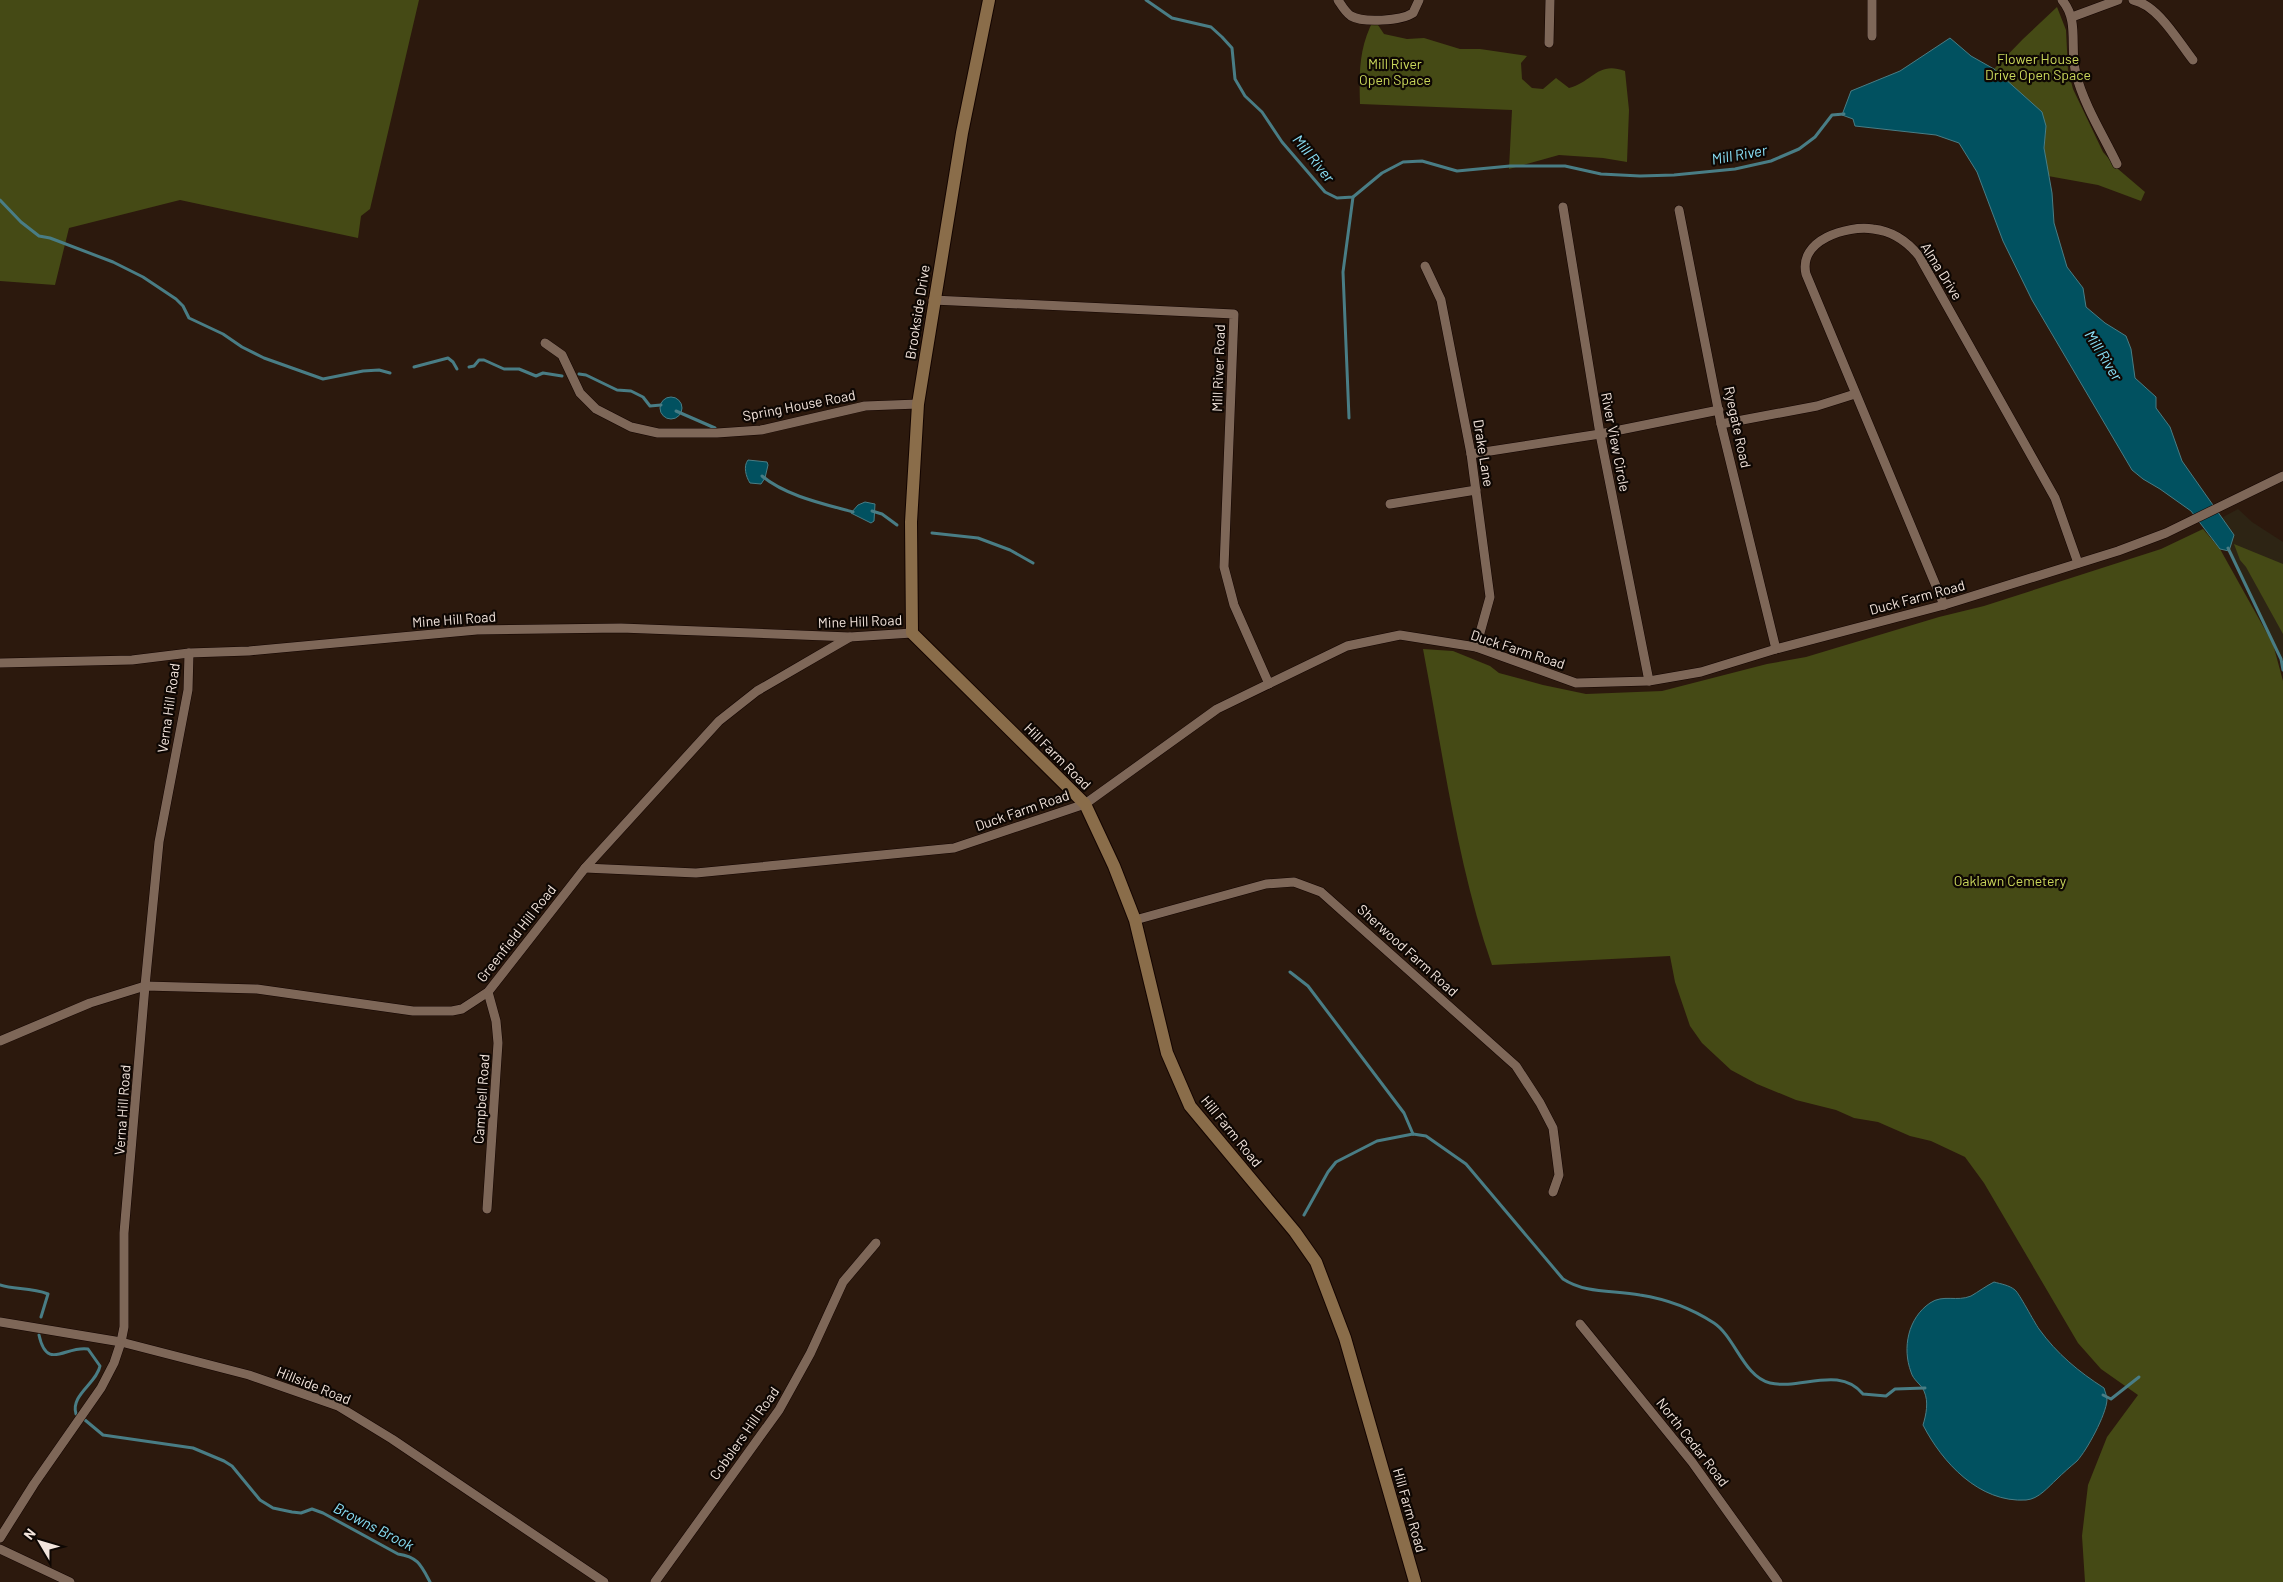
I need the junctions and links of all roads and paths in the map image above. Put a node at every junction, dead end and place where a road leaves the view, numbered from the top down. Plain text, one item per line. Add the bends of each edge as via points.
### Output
1 (989, 0) edge
2 (1338, 0) edge
3 (1419, 0) edge
4 (1550, 0) edge
5 (1872, 0) edge
6 (2062, 0) edge
7 (2118, 0) edge
8 (2133, 0) edge
9 (2072, 17) junction
10 (1872, 36) dead end
11 (1549, 43) dead end
12 (2193, 60) dead end
13 (2117, 164) dead end
14 (1562, 206) dead end
15 (1678, 210) dead end
16 (1425, 266) dead end
17 (933, 300) junction
18 (545, 343) dead end
19 (1855, 394) junction
20 (918, 404) junction
21 (1719, 410) junction
22 (1721, 424) junction
23 (1600, 434) junction
24 (1471, 454) junction
25 (2283, 476) edge
26 (1476, 490) junction
27 (1390, 504) dead end
28 (2078, 563) junction
29 (1944, 605) junction
30 (912, 633) junction
31 (850, 638) junction
32 (1476, 647) junction
33 (1776, 649) junction
34 (189, 653) junction
35 (0, 663) edge
36 (1649, 681) junction
37 (1268, 684) junction
38 (1085, 804) junction
39 (585, 868) junction
40 (1135, 920) junction
41 (145, 986) junction
42 (488, 992) junction
43 (0, 1041) edge
44 (1553, 1192) dead end
45 (487, 1209) dead end
46 (876, 1243) dead end
47 (0, 1322) edge
48 (1580, 1324) dead end
49 (121, 1342) junction
50 (0, 1538) edge
51 (0, 1549) edge
52 (70, 1582) edge
53 (604, 1582) edge
54 (655, 1582) edge
55 (1415, 1582) edge
56 (1778, 1582) edge

1 - 17 main road, Brookside Drive
2 - 3 street via 1348,14 1358,18 1396,20 1413,13
4 - 11 street
5 - 10 street
6 - 9 street
7 - 9 street
8 - 12 street via 2154,11
9 - 13 street via 2075,72
14 - 23 street, River View Circle
15 - 21 street, Ryegate Road
16 - 24 street, Drake Lane via 1441,300
17 - 20 main road, Brookside Drive
17 - 37 street, Mill River Road via 1234,314 1224,567 1234,605
18 - 20 street, Spring House Road via 562,355 580,393 596,409 631,427 658,433 761,430 865,406
19 - 22 street via 1818,406
19 - 28 street, Alma Drive via 1805,265 1810,250 1819,242 1844,231 1873,228 1895,235 1919,256 2055,498
19 - 29 street, Alma Drive
20 - 30 main road, Brookside Drive via 911,522
21 - 22 street, Ryegate Road
21 - 23 street
22 - 33 street, Ryegate Road
23 - 24 street
23 - 36 street, River View Circle
24 - 26 street, Drake Lane
25 - 28 street, Duck Farm Road via 2142,542
26 - 27 street
26 - 32 street, Drake Lane via 1490,597
28 - 29 street, Duck Farm Road
29 - 33 street, Duck Farm Road
30 - 31 street, Mine Hill Road
30 - 38 main road, Hill Farm Road
31 - 34 street, Mine Hill Road via 621,628 477,630 249,651
31 - 39 street, Greenfield Hill Road via 757,691 719,721
32 - 36 street, Duck Farm Road via 1576,683
32 - 37 street, Duck Farm Road via 1400,635 1347,646
33 - 36 street, Duck Farm Road via 1701,672
34 - 35 street, Mine Hill Road via 132,660
34 - 41 street, Verna Hill Road via 188,690 160,842
37 - 38 street, Duck Farm Road via 1217,709
38 - 39 street, Duck Farm Road via 954,848 696,873
38 - 40 main road, Hill Farm Road
39 - 42 street, Greenfield Hill Road
40 - 44 street, Sherwood Farm Road via 1266,884 1294,882 1321,892 1516,1066 1553,1128 1559,1174
40 - 55 main road, Hill Farm Road via 1167,1053 1190,1106 1295,1232 1316,1262 1345,1338
41 - 42 street, Greenfield Hill Road via 258,989 436,1012 462,1009
41 - 43 street, Greenfield Hill Road via 90,1003
41 - 49 street, Verna Hill Road via 124,1233 124,1327
42 - 45 street, Campbell Road via 498,1043
46 - 54 street, Cobblers Hill Road via 843,1282 810,1354 779,1410
47 - 49 street, Hillside Road
48 - 56 street, North Cedar Road via 1703,1477
49 - 50 street, Verna Hill Road via 101,1388
49 - 53 street, Hillside Road via 249,1375 338,1406
51 - 52 street

